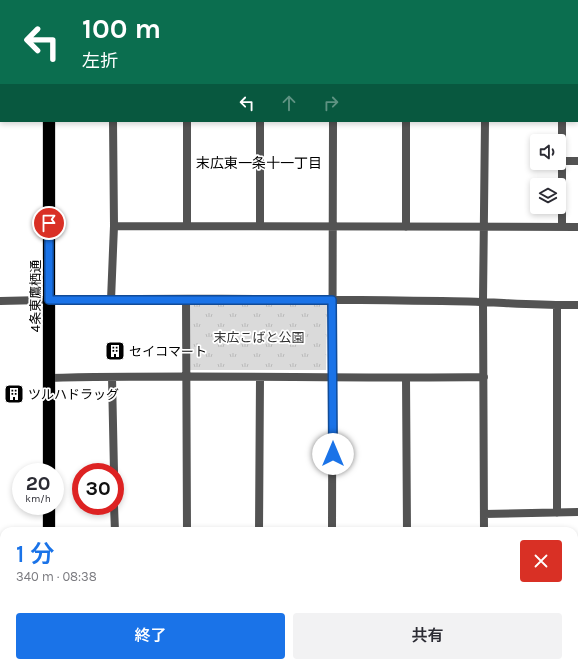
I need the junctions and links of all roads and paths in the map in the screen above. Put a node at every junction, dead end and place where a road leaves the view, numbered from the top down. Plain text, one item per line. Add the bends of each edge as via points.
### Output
1 (49, 122) edge
2 (114, 122) edge
3 (187, 122) edge
4 (260, 122) edge
5 (333, 122) edge
6 (406, 122) edge
7 (485, 122) edge
8 (562, 122) edge
9 (562, 134) edge
10 (566, 161) edge
11 (578, 161) edge
12 (562, 170) edge
13 (114, 226) junction
14 (187, 226) junction
15 (260, 226) junction
16 (334, 227) junction
17 (406, 227) junction
18 (484, 227) junction
19 (562, 227) junction
20 (578, 227) edge
21 (49, 300) junction
22 (111, 300) junction
23 (186, 300) junction
24 (332, 300) junction
25 (0, 301) edge
26 (483, 301) junction
27 (557, 305) junction
28 (578, 305) edge
29 (112, 377) junction
30 (187, 377) junction
31 (484, 377) junction
32 (49, 378) junction
33 (260, 378) junction
34 (333, 378) junction
35 (406, 378) junction
36 (49, 463) edge
37 (114, 463) edge
38 (578, 512) edge
39 (557, 513) junction
40 (484, 514) junction
41 (49, 515) edge
42 (114, 515) edge
43 (49, 527) edge
44 (115, 527) edge
45 (187, 527) edge
46 (259, 527) edge
47 (332, 527) edge
48 (406, 527) edge
49 (484, 527) edge

1 - 21 highway, 4条東鷹栖通
2 - 13 street
3 - 14 street
4 - 15 street
5 - 16 street
6 - 17 street
7 - 18 street
8 - 9 street
10 - 11 street
12 - 19 street
13 - 14 street
13 - 22 street
14 - 15 street
15 - 16 street
16 - 17 street
16 - 24 street
17 - 18 street
18 - 19 street
18 - 26 street
19 - 20 street
21 - 22 street
21 - 25 street
21 - 32 highway, 4条東鷹栖通
22 - 23 street
23 - 24 street
23 - 30 street
24 - 26 street
24 - 34 street
26 - 27 street
26 - 31 street
27 - 28 street
27 - 39 street
29 - 30 street
29 - 32 street
29 - 37 street
30 - 33 street
30 - 45 street
31 - 35 street
31 - 40 street
32 - 36 highway, 4条東鷹栖通
33 - 34 street
33 - 46 street
34 - 35 street
34 - 47 street
35 - 48 street
38 - 39 street
39 - 40 street
40 - 49 street
41 - 43 highway
42 - 44 street

